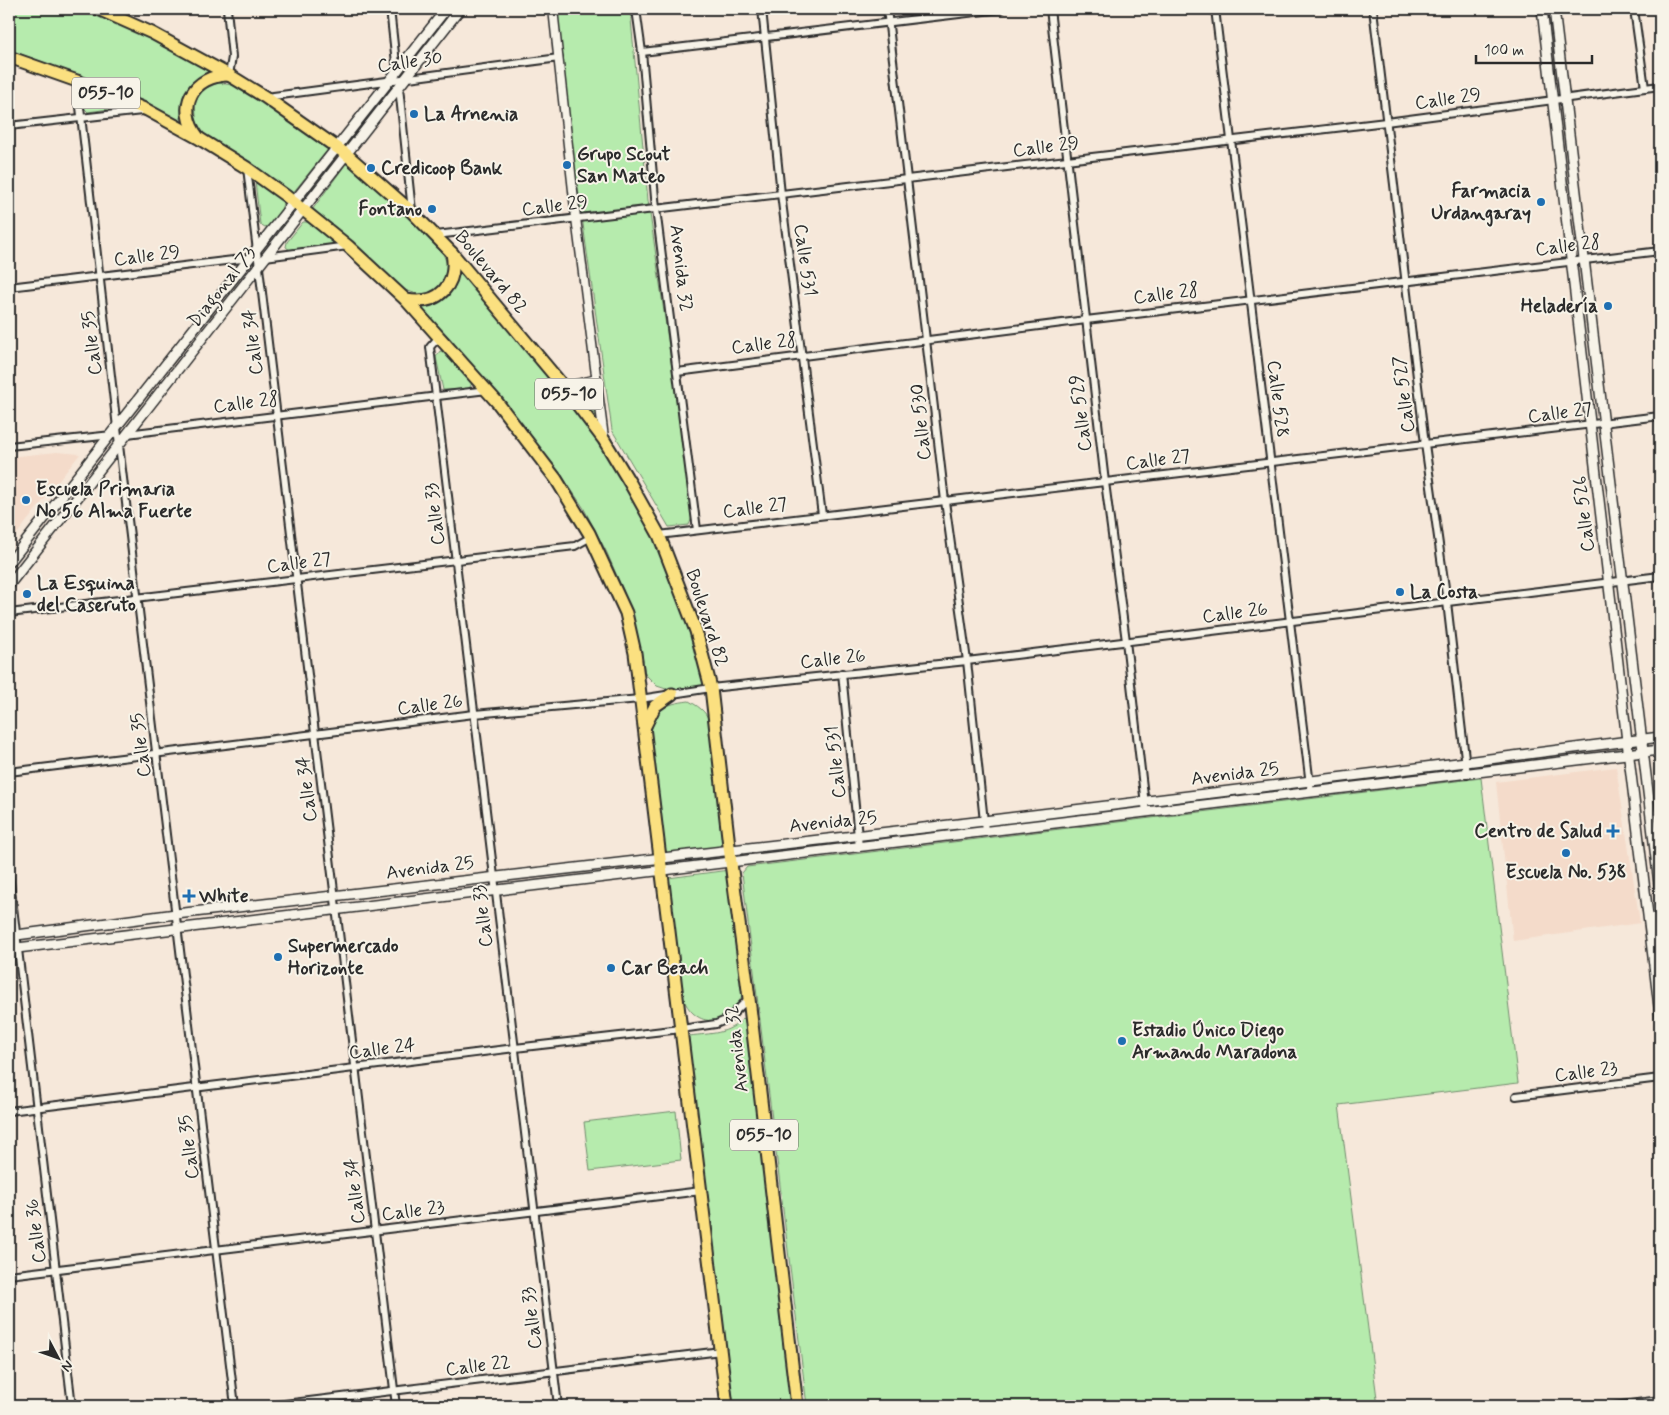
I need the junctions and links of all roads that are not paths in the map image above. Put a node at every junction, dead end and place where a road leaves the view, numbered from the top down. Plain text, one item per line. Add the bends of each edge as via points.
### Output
1 (98, 9) edge
2 (227, 9) edge
3 (390, 9) edge
4 (446, 9) edge
5 (460, 9) edge
6 (553, 9) edge
7 (636, 9) edge
8 (762, 9) edge
9 (887, 9) edge
10 (1001, 9) edge
11 (1050, 9) edge
12 (1215, 9) edge
13 (1373, 9) edge
14 (1542, 9) edge
15 (1554, 9) edge
16 (1634, 9) edge
17 (889, 23) junction
18 (765, 37) junction
19 (642, 52) junction
20 (9, 57) edge
21 (560, 58) junction
22 (229, 75) junction
23 (398, 79) junction
24 (77, 80) junction
25 (1660, 86) edge
26 (1645, 88) junction
27 (265, 97) junction
28 (1565, 98) junction
29 (1552, 100) junction
30 (147, 110) junction
31 (81, 117) junction
32 (1386, 122) junction
33 (9, 126) edge
34 (200, 139) junction
35 (1232, 140) junction
36 (341, 150) junction
37 (1068, 160) junction
38 (247, 168) junction
39 (906, 179) junction
40 (781, 194) junction
41 (293, 202) junction
42 (302, 209) junction
43 (656, 209) junction
44 (412, 212) junction
45 (576, 218) junction
46 (436, 235) junction
47 (348, 246) junction
48 (257, 247) junction
49 (1660, 251) edge
50 (452, 253) junction
51 (248, 258) junction
52 (261, 260) junction
53 (1584, 261) junction
54 (1572, 262) junction
55 (99, 276) junction
56 (1406, 282) junction
57 (9, 287) edge
58 (406, 300) junction
59 (1251, 301) junction
60 (1086, 320) junction
61 (439, 337) junction
62 (927, 340) junction
63 (803, 356) junction
64 (677, 372) junction
65 (597, 379) junction
66 (564, 387) junction
67 (487, 390) junction
68 (437, 396) junction
69 (277, 415) junction
70 (1660, 416) edge
71 (1604, 423) junction
72 (116, 425) junction
73 (1590, 425) junction
74 (118, 434) junction
75 (128, 434) junction
76 (108, 436) junction
77 (604, 440) junction
78 (1425, 444) junction
79 (9, 446) edge
80 (118, 446) junction
81 (1270, 462) junction
82 (1104, 482) junction
83 (945, 501) junction
84 (822, 515) junction
85 (697, 530) junction
86 (659, 535) junction
87 (591, 537) junction
88 (455, 560) junction
89 (9, 563) edge
90 (1660, 576) edge
91 (296, 579) junction
92 (1623, 580) junction
93 (1609, 582) junction
94 (9, 585) edge
95 (138, 598) junction
96 (1447, 602) junction
97 (9, 613) edge
98 (1289, 621) junction
99 (1126, 641) junction
100 (967, 661) junction
101 (842, 673) junction
102 (711, 688) junction
103 (672, 694) junction
104 (640, 699) junction
105 (474, 714) junction
106 (644, 727) junction
107 (315, 734) junction
108 (1660, 736) edge
109 (1641, 739) junction
110 (1627, 741) junction
111 (1660, 750) edge
112 (1643, 752) junction
113 (157, 754) junction
114 (1629, 754) junction
115 (1466, 762) junction
116 (9, 772) edge
117 (1467, 775) junction
118 (1309, 782) junction
119 (1311, 793) junction
120 (1145, 801) junction
121 (1146, 813) junction
122 (984, 821) junction
123 (985, 831) junction
124 (859, 836) junction
125 (859, 847) junction
126 (729, 850) junction
127 (659, 858) junction
128 (730, 863) junction
129 (661, 872) junction
130 (9, 873) edge
131 (494, 877) junction
132 (496, 891) junction
133 (1660, 892) edge
134 (334, 895) junction
135 (336, 910) junction
136 (176, 914) junction
137 (1660, 915) edge
138 (1648, 918) junction
139 (178, 928) junction
140 (12, 935) edge
141 (13, 948) edge
142 (749, 998) junction
143 (1660, 1015) edge
144 (681, 1030) junction
145 (515, 1048) junction
146 (355, 1068) junction
147 (1660, 1078) edge
148 (197, 1087) junction
149 (1516, 1096) dead end
150 (37, 1107) junction
151 (9, 1110) edge
152 (701, 1191) junction
153 (534, 1211) junction
154 (375, 1231) junction
155 (216, 1250) junction
156 (56, 1270) junction
157 (9, 1275) edge
158 (720, 1351) junction
159 (554, 1372) junction
160 (394, 1391) junction
161 (1660, 1400) edge
162 (72, 1406) edge
163 (235, 1406) edge
164 (268, 1406) edge
165 (396, 1406) edge
166 (558, 1406) edge
167 (727, 1406) edge
168 (797, 1406) edge
169 (1614, 1406) edge

1 - 22 highway, Boulevard 82 / 055-10 via 152,33
2 - 22 street via 232,57
3 - 23 street
4 - 23 main road, Diagonal 73
5 - 23 main road, Diagonal 73
6 - 21 street
7 - 19 street, Avenida 32
8 - 18 street, Calle 531
9 - 17 street, Calle 530
10 - 17 street
11 - 37 street, Calle 529
12 - 35 street, Calle 528
13 - 32 street, Calle 527
14 - 29 main road, Calle 526
15 - 28 main road, Calle 526
16 - 26 street
17 - 18 street
17 - 39 street, Calle 530
18 - 19 street
18 - 40 street, Calle 531
19 - 43 street, Avenida 32
20 - 24 highway, 055-10
21 - 23 street, Calle 30
21 - 45 street
22 - 27 highway, Boulevard 82 / 055-10
22 - 34 highway via 209,78 193,92 187,110 188,119
23 - 27 street, Calle 30
23 - 36 main road, Diagonal 73
23 - 44 street
24 - 30 highway, 055-10
24 - 31 street, Calle 35
25 - 26 street, Calle 29
26 - 28 street, Calle 29
27 - 36 highway, Boulevard 82 / 055-10
28 - 29 street, Calle 29
28 - 53 main road, Calle 526
29 - 32 street, Calle 29
29 - 54 main road, Calle 526
30 - 31 street
30 - 34 highway, 055-10
31 - 33 street
31 - 55 street, Calle 35
32 - 35 street, Calle 29
32 - 56 street, Calle 527
34 - 38 highway, 055-10
35 - 37 street, Calle 29
35 - 59 street, Calle 528
36 - 41 main road, Diagonal 73
36 - 42 main road, Diagonal 73
36 - 44 highway, Boulevard 82 / 055-10
37 - 39 street, Calle 29
37 - 60 street, Calle 529
38 - 41 highway, 055-10
38 - 48 street, Calle 34
39 - 40 street, Calle 29
39 - 62 street, Calle 530
40 - 43 street, Calle 29
40 - 63 street, Calle 531
41 - 42 highway, 055-10
41 - 48 main road, Diagonal 73
42 - 47 highway, 055-10
42 - 52 main road, Diagonal 73
43 - 45 street, Calle 29
43 - 64 street, Avenida 32
44 - 46 highway, Boulevard 82 / 055-10
45 - 46 street, Calle 29
45 - 65 street
46 - 50 highway, Boulevard 82 / 055-10
47 - 52 street, Calle 29
47 - 58 highway, 055-10
48 - 51 main road, Diagonal 73
48 - 52 street, Calle 34
49 - 53 street, Calle 28
50 - 58 highway via 453,274 443,291 426,300
50 - 66 highway, Boulevard 82 / 055-10
51 - 52 street, Calle 29
51 - 55 street, Calle 29
51 - 72 main road, Diagonal 73
52 - 69 street, Calle 34
52 - 75 main road, Diagonal 73
53 - 54 street, Calle 28
53 - 71 main road, Calle 526
54 - 56 street, Calle 28
54 - 73 main road, Calle 526
55 - 57 street, Calle 29
55 - 72 street, Calle 35
56 - 59 street, Calle 28
56 - 78 street, Calle 527
58 - 61 highway, 055-10
59 - 60 street, Calle 28
59 - 81 street, Calle 528
60 - 62 street, Calle 28
60 - 82 street, Calle 529
61 - 67 highway, 055-10
61 - 68 street, Calle 33 via 430,347
62 - 63 street, Calle 28
62 - 83 street, Calle 530
63 - 64 street, Calle 28
63 - 84 street, Calle 531
64 - 85 street, Avenida 32
65 - 66 street
65 - 77 street
66 - 77 highway, Boulevard 82 / 055-10
67 - 68 street, Calle 28
67 - 87 highway, 055-10 via 556,480
68 - 69 street, Calle 28
68 - 88 street, Calle 33
69 - 75 street, Calle 28
69 - 91 street, Calle 34
70 - 71 street, Calle 27
71 - 73 street, Calle 27
71 - 92 main road, Calle 526
72 - 74 street, Calle 35
72 - 76 main road, Diagonal 73
73 - 78 street, Calle 27
73 - 93 main road, Calle 526
74 - 75 street, Calle 28
74 - 76 street, Calle 28
74 - 80 street, Calle 35
75 - 80 main road, Diagonal 73
76 - 79 street, Calle 28
76 - 89 main road, Diagonal 73
77 - 86 highway, Boulevard 82 / 055-10
78 - 81 street, Calle 27
78 - 96 street, Calle 527
80 - 94 main road, Diagonal 73
80 - 95 street, Calle 35
81 - 82 street, Calle 27
81 - 98 street, Calle 528
82 - 83 street, Calle 27
82 - 99 street, Calle 529
83 - 84 street, Calle 27
83 - 100 street, Calle 530
84 - 85 street, Calle 27
85 - 86 street, Calle 27
86 - 102 highway, Boulevard 82 / 055-10 via 696,631
87 - 88 street, Calle 27 via 575,546
87 - 104 highway, 055-10 via 626,613
88 - 91 street, Calle 27
88 - 105 street, Calle 33
90 - 92 street, Calle 26
91 - 95 street, Calle 27
91 - 107 street, Calle 34
92 - 93 street, Calle 26
92 - 109 main road, Calle 526
93 - 96 street, Calle 26
93 - 110 main road, Calle 526
95 - 97 street, Calle 27
95 - 113 street, Calle 35
96 - 98 street, Calle 26
96 - 115 street, Calle 527
98 - 99 street, Calle 26
98 - 118 street, Calle 528
99 - 100 street, Calle 26
99 - 120 street, Calle 529
100 - 101 street, Calle 26
100 - 122 street, Calle 530
101 - 102 street, Calle 26
101 - 124 street, Calle 531
102 - 103 street, Calle 26
102 - 126 highway, Avenida 32 / 055-10
103 - 104 street, Calle 26
103 - 106 highway via 655,706
104 - 105 street, Calle 26
104 - 106 highway, 055-10
105 - 107 street, Calle 26
105 - 131 street, Calle 33
106 - 127 highway, 055-10
107 - 113 street, Calle 26
107 - 134 street, Calle 34
108 - 109 main road, Avenida 25
109 - 110 main road, Avenida 25
109 - 112 main road, Calle 526
110 - 114 main road, Calle 526
110 - 115 main road, Avenida 25
111 - 112 main road, Avenida 25
112 - 114 main road, Avenida 25
112 - 133 main road, Calle 526
113 - 116 street, Calle 26
113 - 136 street, Calle 35
114 - 117 main road, Avenida 25
114 - 138 main road, Calle 526
115 - 117 street, Calle 527
115 - 118 main road, Avenida 25
117 - 119 main road, Avenida 25
118 - 119 street, Calle 528
118 - 120 main road, Avenida 25
119 - 121 main road, Avenida 25
120 - 121 street, Calle 529
120 - 122 main road, Avenida 25
121 - 123 main road, Avenida 25
122 - 123 street, Calle 530
122 - 124 main road, Avenida 25
123 - 125 main road, Avenida 25
124 - 125 street, Calle 531
124 - 126 main road, Avenida 25
125 - 128 main road, Avenida 25
126 - 127 main road, Avenida 25
126 - 128 highway, Avenida 32 / 055-10
127 - 129 highway, 055-10
127 - 131 main road, Avenida 25
128 - 129 main road, Avenida 25
128 - 142 highway, Avenida 32 / 055-10
129 - 132 main road, Avenida 25
129 - 144 highway, 055-10
130 - 140 street, Calle 36
131 - 132 street, Calle 33
131 - 134 main road, Avenida 25
132 - 135 main road, Avenida 25
132 - 145 street, Calle 33
134 - 135 street, Calle 34
134 - 136 main road, Avenida 25
135 - 139 main road, Avenida 25
135 - 146 street, Calle 34
136 - 139 street, Calle 35
136 - 140 main road, Avenida 25
137 - 138 street
138 - 143 main road, Calle 526
139 - 141 main road, Avenida 25
139 - 148 street, Calle 35
140 - 141 street, Calle 36
141 - 150 street, Calle 36
142 - 144 street, Calle 24 via 728,1020
142 - 168 highway, Avenida 32 / 055-10
144 - 145 street, Calle 24
144 - 152 highway, 055-10
145 - 146 street, Calle 24
145 - 153 street, Calle 33
146 - 148 street, Calle 24
146 - 154 street, Calle 34
147 - 149 street, Calle 23
148 - 150 street, Calle 24
148 - 155 street, Calle 35
150 - 151 street, Calle 24
150 - 156 street, Calle 36
152 - 153 street, Calle 23
152 - 158 highway, 055-10
153 - 154 street, Calle 23
153 - 159 street, Calle 33
154 - 155 street, Calle 23
154 - 160 street, Calle 34
155 - 156 street, Calle 23
155 - 163 street, Calle 35
156 - 157 street, Calle 23
156 - 162 street, Calle 36
158 - 159 street, Calle 22
158 - 167 highway, 055-10
159 - 160 street, Calle 22
159 - 166 street, Calle 33
160 - 164 street, Calle 22
160 - 165 street, Calle 34
161 - 169 street

